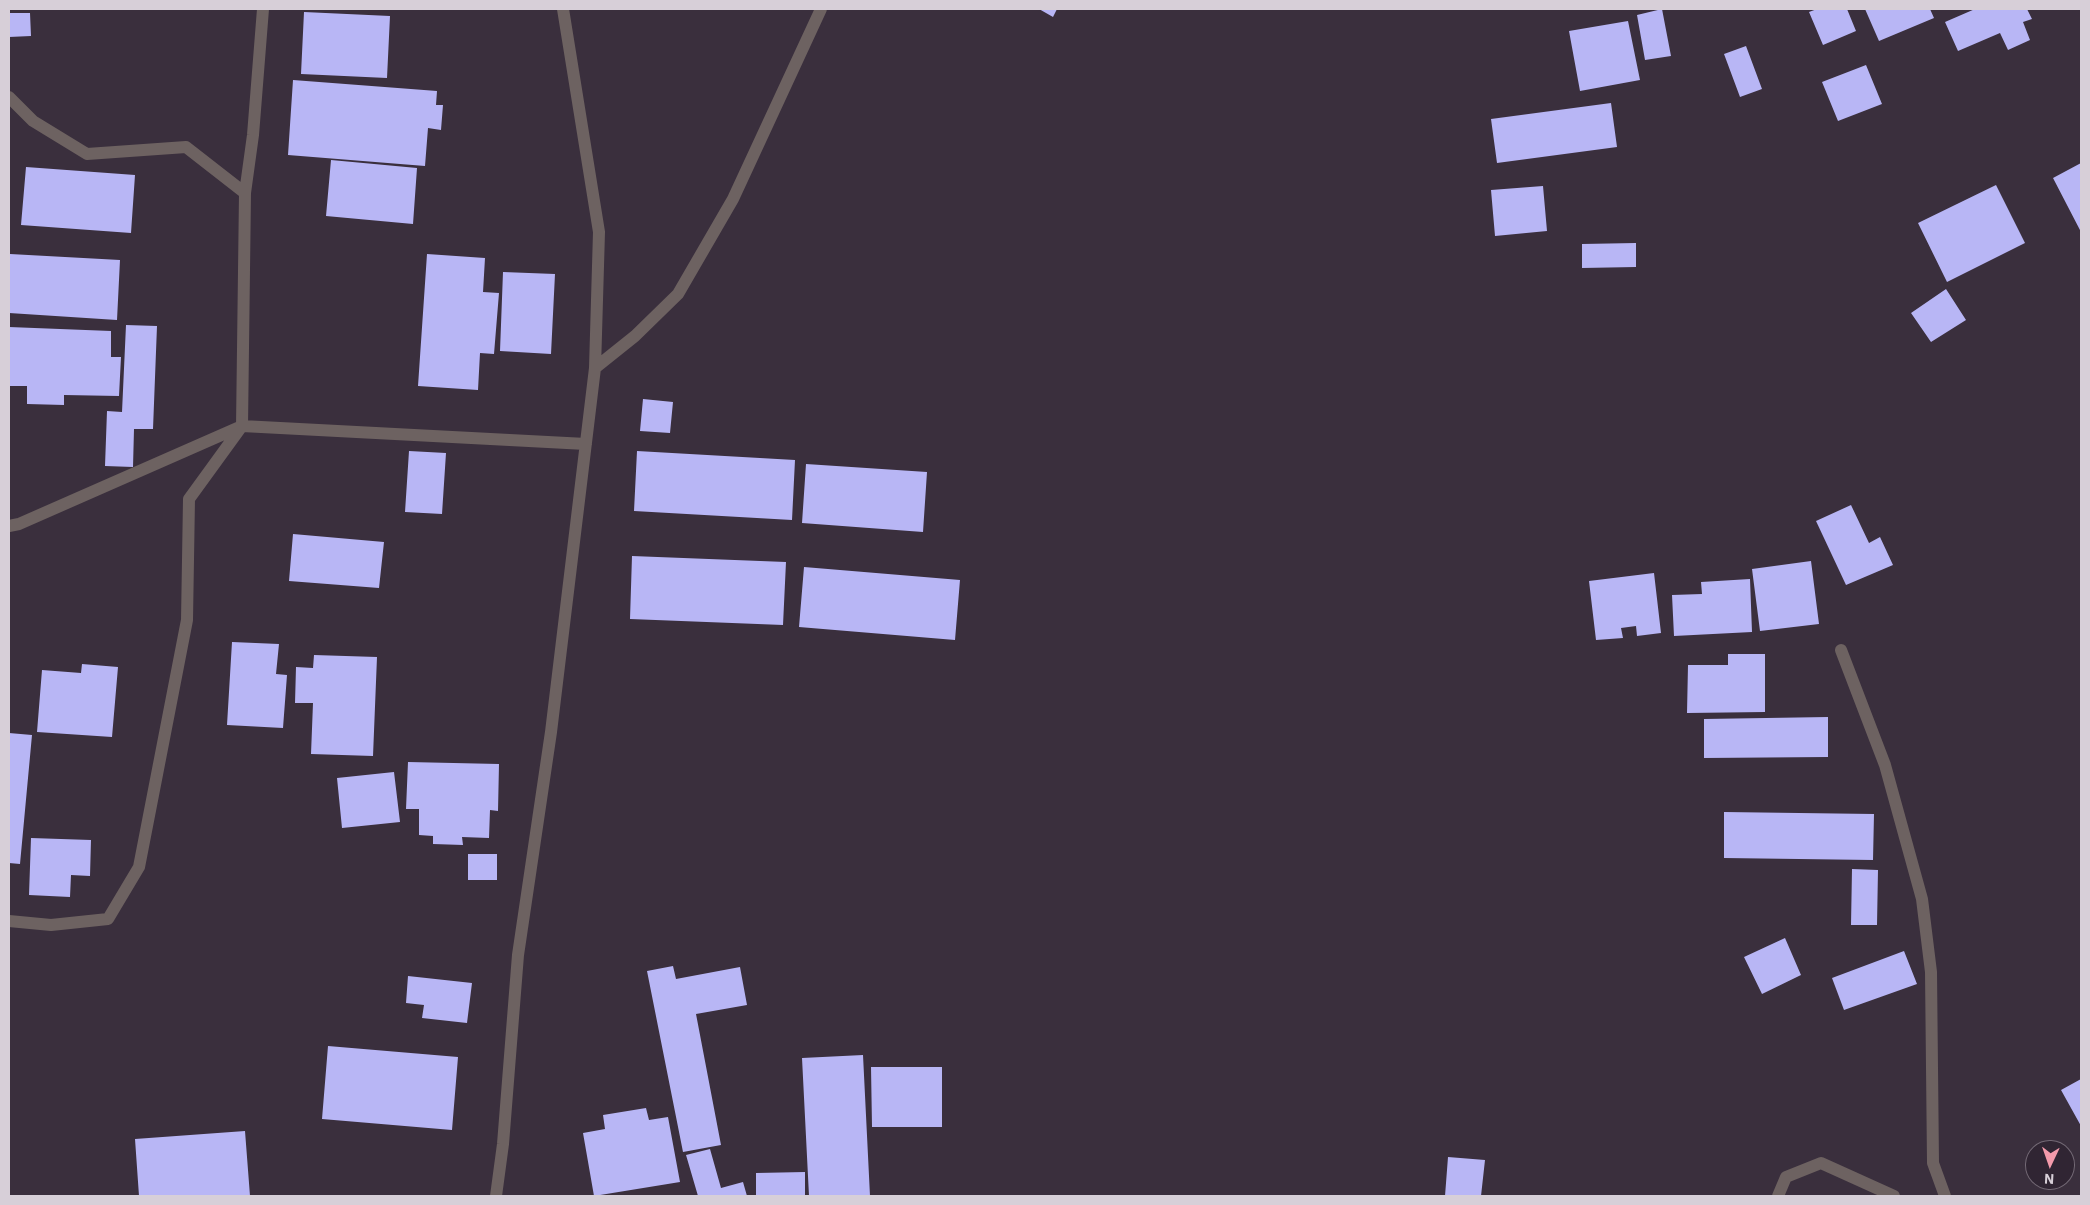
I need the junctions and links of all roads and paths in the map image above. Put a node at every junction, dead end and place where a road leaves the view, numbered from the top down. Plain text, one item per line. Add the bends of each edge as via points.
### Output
1 (263, 9) edge
2 (562, 9) edge
3 (821, 9) edge
4 (9, 97) edge
5 (245, 192) junction
6 (595, 368) junction
7 (242, 426) junction
8 (586, 444) junction
9 (9, 526) edge
10 (1841, 650) dead end
11 (9, 921) edge
12 (496, 1196) edge
13 (1778, 1196) edge
14 (1894, 1196) edge
15 (1945, 1196) edge

1 - 5 street
2 - 6 street via 599,232
3 - 6 street via 733,199 678,294 635,336
4 - 5 street via 33,121 87,154 186,147
5 - 7 street
6 - 8 street
7 - 8 street
7 - 9 street
7 - 11 street via 189,499 186,620 139,867 108,919 51,925
8 - 12 street via 551,732 518,955
10 - 15 street via 1885,765 1922,899 1931,972 1934,1164
13 - 14 street via 1786,1177 1822,1164

